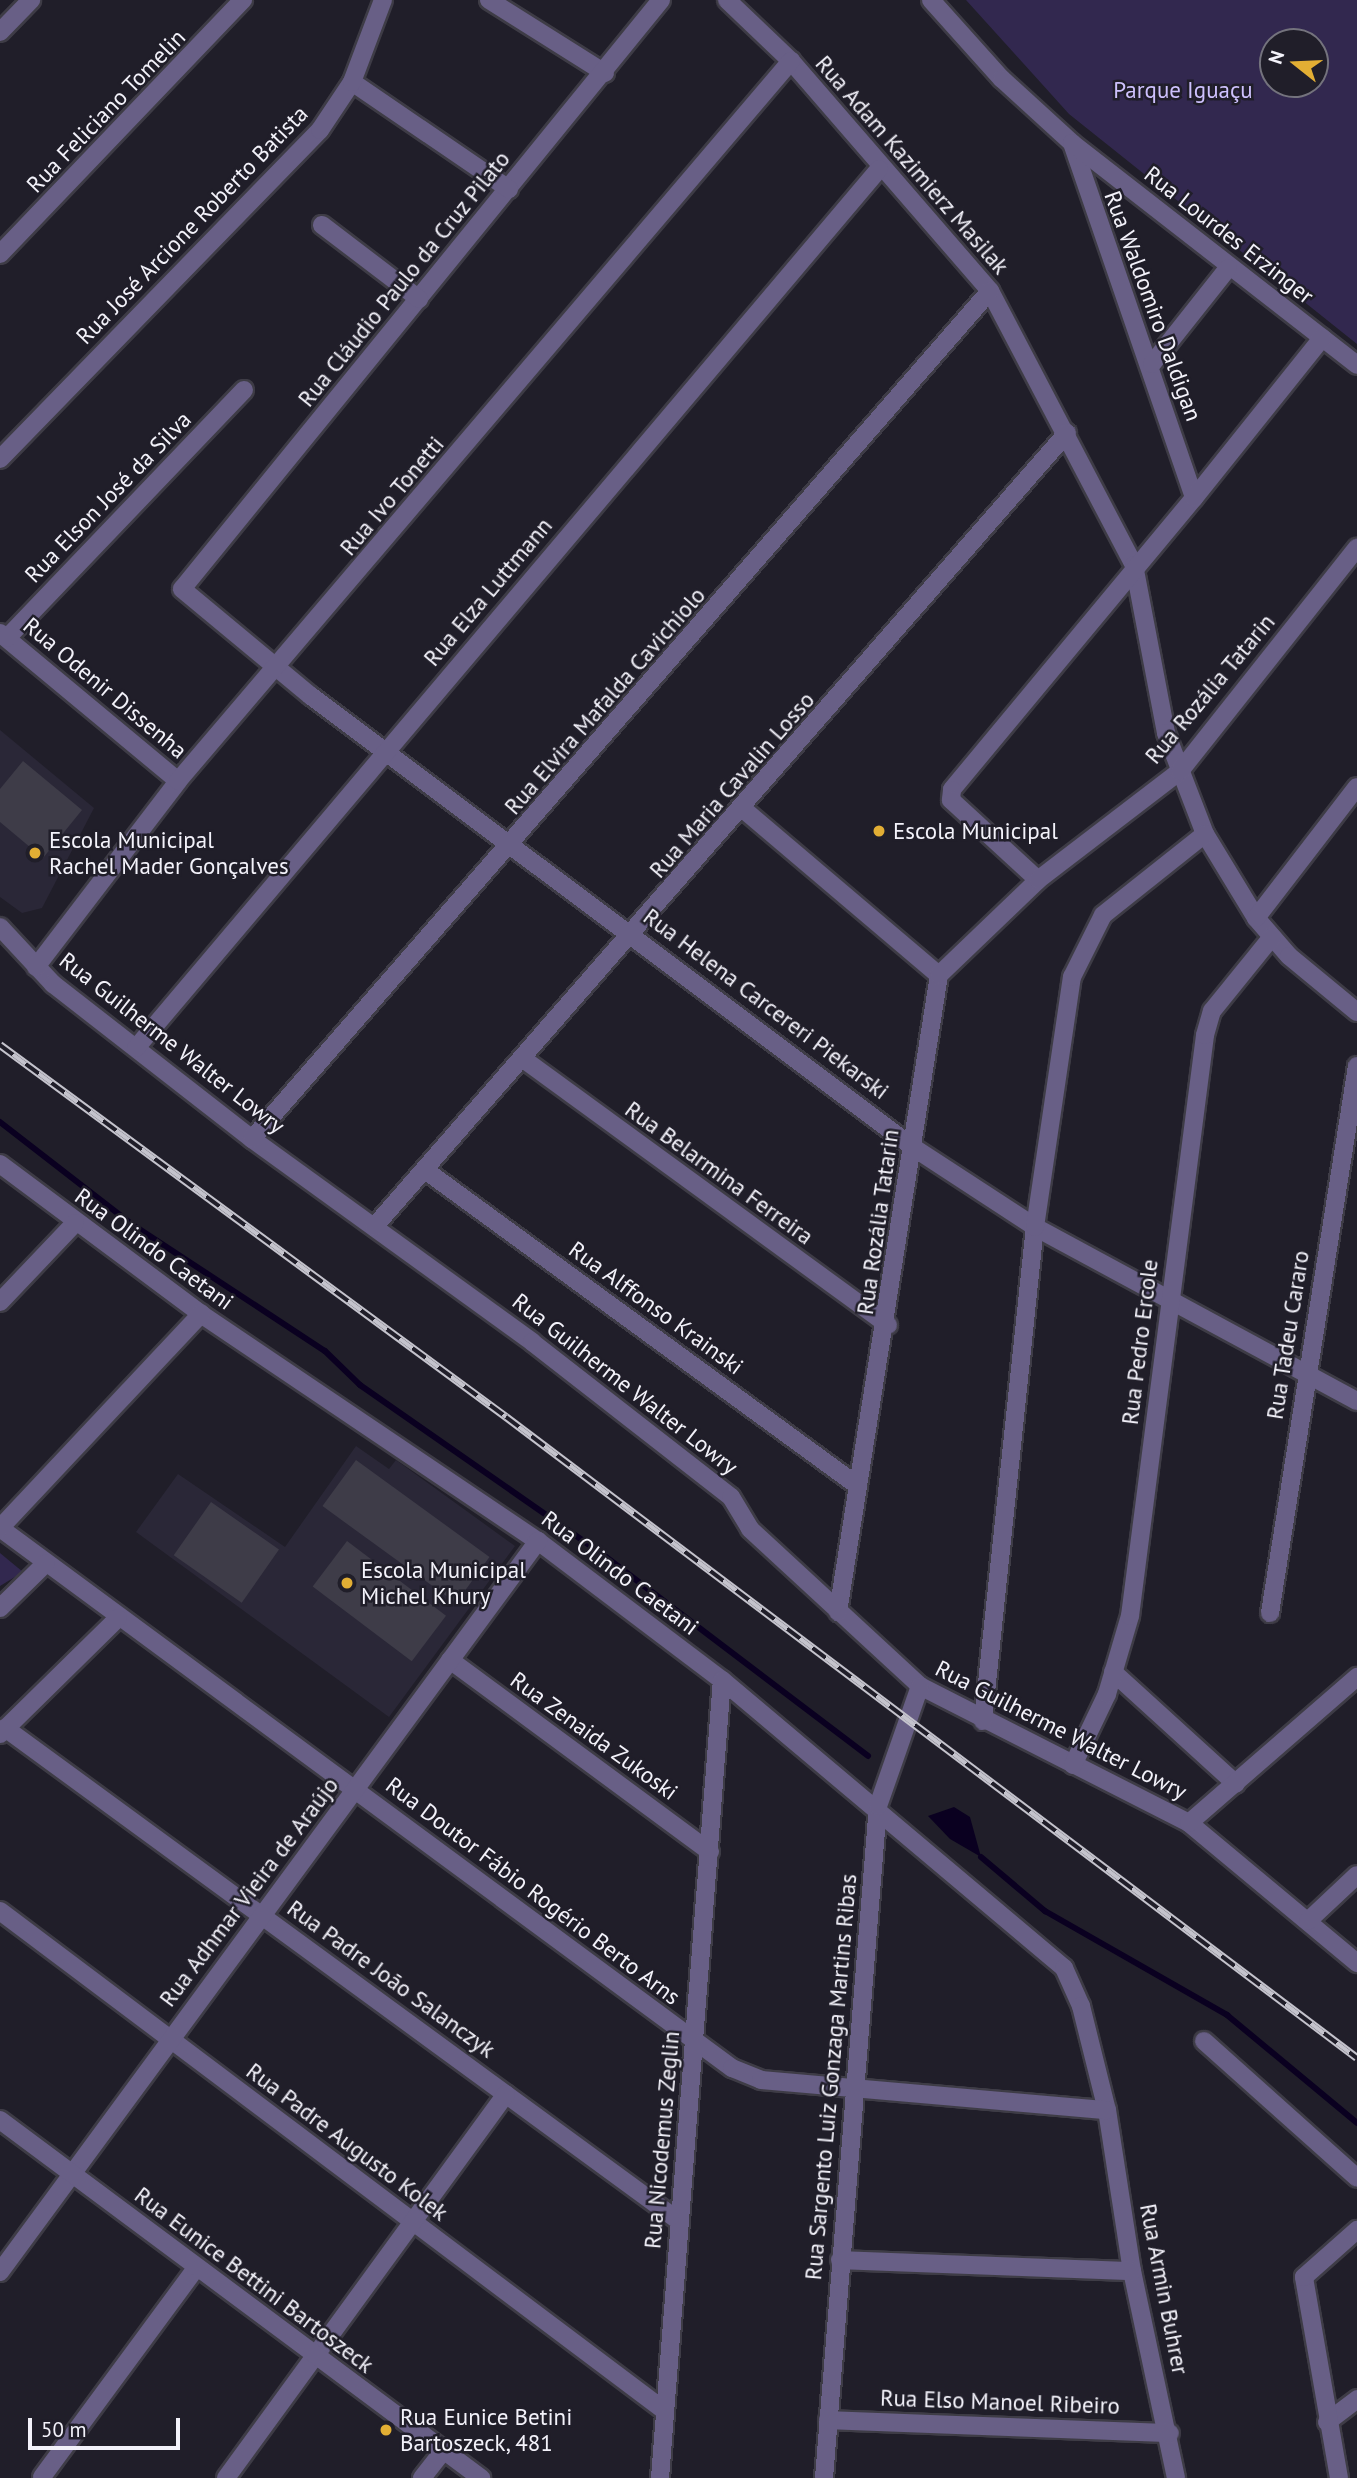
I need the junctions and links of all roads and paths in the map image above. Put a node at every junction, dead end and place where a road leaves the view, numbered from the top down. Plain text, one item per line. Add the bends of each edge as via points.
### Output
1 (31, 0) edge
2 (243, 0) edge
3 (383, 0) edge
4 (489, 0) edge
5 (661, 0) edge
6 (727, 0) edge
7 (931, 0) edge
8 (0, 32) edge
9 (791, 61) junction
10 (605, 73) junction
11 (352, 82) junction
12 (1072, 144) junction
13 (879, 169) junction
14 (509, 189) junction
15 (322, 225) dead end
16 (0, 254) edge
17 (1228, 268) junction
18 (990, 291) junction
19 (419, 299) junction
20 (1322, 338) junction
21 (1152, 364) junction
22 (1357, 365) edge
23 (244, 390) dead end
24 (1067, 433) junction
25 (0, 459) edge
26 (1194, 498) junction
27 (1357, 548) edge
28 (1134, 565) junction
29 (182, 589) joint
30 (3, 635) edge
31 (279, 669) junction
32 (386, 750) junction
33 (1180, 771) junction
34 (178, 781) junction
35 (1357, 787) edge
36 (743, 809) junction
37 (1205, 834) junction
38 (514, 844) junction
39 (1038, 880) junction
40 (1256, 918) junction
41 (0, 927) edge
42 (635, 934) junction
43 (1272, 937) junction
44 (36, 967) junction
45 (939, 975) junction
46 (1357, 1012) edge
47 (136, 1048) junction
48 (522, 1058) junction
49 (1357, 1066) edge
50 (252, 1139) junction
51 (914, 1148) junction
52 (0, 1164) edge
53 (425, 1170) junction
54 (75, 1223) junction
55 (374, 1227) junction
56 (1035, 1227) junction
57 (0, 1302) edge
58 (1170, 1303) junction
59 (201, 1314) junction
60 (888, 1325) junction
61 (1305, 1375) junction
62 (1357, 1401) edge
63 (858, 1486) junction
64 (0, 1528) edge
65 (538, 1541) junction
66 (46, 1563) junction
67 (0, 1608) edge
68 (838, 1612) junction
69 (1270, 1613) dead end
70 (118, 1618) junction
71 (450, 1660) junction
72 (1113, 1672) junction
73 (1357, 1677) edge
74 (722, 1680) junction
75 (920, 1686) junction
76 (983, 1721) junction
77 (3, 1731) edge
78 (1073, 1765) junction
79 (1236, 1784) junction
80 (357, 1788) junction
81 (878, 1806) junction
82 (1189, 1823) junction
83 (710, 1852) junction
84 (1357, 1875) edge
85 (0, 1911) edge
86 (260, 1914) junction
87 (1308, 1922) junction
88 (1357, 1963) edge
89 (171, 2040) junction
90 (1204, 2041) dead end
91 (696, 2045) junction
92 (853, 2087) junction
93 (506, 2094) junction
94 (1107, 2110) junction
95 (0, 2120) edge
96 (72, 2175) junction
97 (1357, 2178) edge
98 (679, 2221) junction
99 (414, 2223) junction
100 (1357, 2230) edge
101 (840, 2260) junction
102 (196, 2268) junction
103 (0, 2272) edge
104 (1132, 2272) junction
105 (318, 2358) junction
106 (1357, 2399) edge
107 (665, 2411) junction
108 (828, 2420) junction
109 (1327, 2422) junction
110 (1170, 2433) junction
111 (443, 2451) junction
112 (42, 2477) edge
113 (226, 2478) edge
114 (422, 2478) edge
115 (481, 2478) edge
116 (660, 2478) edge
117 (824, 2478) edge
118 (1176, 2478) edge
119 (1339, 2478) edge

1 - 8 street
2 - 16 street, Rua Feliciano Tomelin
3 - 11 street, Rua José Arcione Roberto Batista
4 - 10 street
5 - 10 street, Rua Cláudio Paulo da Cruz Pilato
6 - 9 street, Rua Adam Kazimierz Masilak
7 - 12 street via 1002,79
9 - 13 street, Rua Adam Kazimierz Masilak
9 - 31 street, Rua Ivo Tonetti
10 - 14 street, Rua Cláudio Paulo da Cruz Pilato
11 - 14 street
11 - 25 street, Rua José Arcione Roberto Batista via 320,130
12 - 17 street, Rua Lourdes Erzinger
12 - 21 street, Rua Waldomiro Daldigan via 1095,222
13 - 18 street, Rua Adam Kazimierz Masilak
13 - 32 street, Rua Elza Luttmann
14 - 19 street, Rua Cláudio Paulo da Cruz Pilato
15 - 19 street
17 - 20 street, Rua Lourdes Erzinger
17 - 21 street
18 - 24 street, Rua Adam Kazimierz Masilak
18 - 38 street, Rua Elvira Mafalda Cavichiolo
19 - 29 street, Rua Cláudio Paulo da Cruz Pilato
20 - 22 street, Rua Lourdes Erzinger
20 - 26 street
21 - 26 street, Rua Waldomiro Daldigan
23 - 30 street, Rua Elson José da Silva
24 - 28 street, Rua Adam Kazimierz Masilak
24 - 36 street, Rua Maria Cavalin Losso
26 - 28 street
27 - 33 street, Rua Rozália Tatarin
28 - 33 street
28 - 39 street via 950,795
29 - 31 street, Rua Helena Carcereri Piekarski
30 - 34 street, Rua Odenir Dissenha
31 - 32 street, Rua Helena Carcereri Piekarski
31 - 34 street, Rua Ivo Tonetti
32 - 38 street, Rua Helena Carcereri Piekarski
32 - 47 street, Rua Elza Luttmann
33 - 37 street
33 - 39 street, Rua Rozália Tatarin
34 - 44 street, Rua Ivo Tonetti
35 - 40 street
36 - 42 street, Rua Maria Cavalin Losso
36 - 45 street
37 - 40 street
37 - 56 street via 1104,915 1086,943 1072,977
38 - 42 street, Rua Helena Carcereri Piekarski
38 - 50 street, Rua Elvira Mafalda Cavichiolo
39 - 45 street, Rua Rozália Tatarin
40 - 43 street
41 - 44 street, Rua Guilherme Walter Lowry
42 - 48 street, Rua Maria Cavalin Losso
42 - 51 street, Rua Helena Carcereri Piekarski
43 - 46 street
43 - 58 street, Rua Pedro Ercole via 1212,1011 1205,1035
44 - 47 street, Rua Guilherme Walter Lowry
45 - 51 street, Rua Rozália Tatarin
47 - 50 street, Rua Guilherme Walter Lowry
48 - 53 street, Rua Maria Cavalin Losso
48 - 60 street, Rua Belarmina Ferreira
49 - 61 street, Rua Tadeu Cararo
50 - 55 street, Rua Guilherme Walter Lowry
51 - 56 street, Rua Helena Carcereri Piekarski
51 - 60 street, Rua Rozália Tatarin
52 - 54 street, Rua Olindo Caetani
53 - 55 street, Rua Maria Cavalin Losso
53 - 63 street, Rua Alffonso Krainski
54 - 57 street
54 - 59 street, Rua Olindo Caetani
55 - 68 street, Rua Guilherme Walter Lowry via 731,1497 750,1529
56 - 58 street, Rua Helena Carcereri Piekarski
56 - 76 street
58 - 61 street, Rua Helena Carcereri Piekarski
58 - 72 street, Rua Pedro Ercole via 1130,1616
59 - 64 street
59 - 65 street, Rua Olindo Caetani
60 - 63 street, Rua Rozália Tatarin
61 - 62 street, Rua Helena Carcereri Piekarski
61 - 69 street, Rua Tadeu Cararo
63 - 68 street, Rua Rozália Tatarin
64 - 66 street, Rua Doutor Fábio Rogério Berto Arns
65 - 71 street, Rua Adhmar Vieira de Araújo
65 - 74 street, Rua Olindo Caetani
66 - 67 street
66 - 70 street, Rua Doutor Fábio Rogério Berto Arns
68 - 75 street, Rua Guilherme Walter Lowry
70 - 77 street
70 - 80 street, Rua Doutor Fábio Rogério Berto Arns
71 - 80 street, Rua Adhmar Vieira de Araújo
71 - 83 street, Rua Zenaida Zukoski
72 - 78 street, Rua Pedro Ercole
72 - 79 street
73 - 79 street
74 - 81 street, Rua Olindo Caetani
74 - 83 street, Rua Nicodemus Zeglin
75 - 76 street, Rua Guilherme Walter Lowry
75 - 81 street, Rua Sargento Luiz Gonzaga Martins Ribas
76 - 78 street, Rua Guilherme Walter Lowry
77 - 86 street, Rua Padre João Salanczyk
78 - 82 street, Rua Guilherme Walter Lowry
79 - 82 street
80 - 86 street, Rua Adhmar Vieira de Araújo
80 - 91 street, Rua Doutor Fábio Rogério Berto Arns
81 - 92 street, Rua Sargento Luiz Gonzaga Martins Ribas
81 - 94 street, Rua Olindo Caetani via 1064,1968 1082,2006
82 - 87 street, Rua Guilherme Walter Lowry
83 - 91 street, Rua Nicodemus Zeglin
84 - 87 street
85 - 89 street, Rua Padre Augusto Kolek
86 - 89 street, Rua Adhmar Vieira de Araújo
86 - 93 street, Rua Padre João Salanczyk
87 - 88 street, Rua Guilherme Walter Lowry
89 - 96 street, Rua Adhmar Vieira de Araújo
89 - 99 street, Rua Padre Augusto Kolek
90 - 97 street
91 - 92 street, Rua Doutor Fábio Rogério Berto Arns via 761,2080
91 - 98 street, Rua Nicodemus Zeglin
92 - 94 street, Rua Doutor Fábio Rogério Berto Arns
92 - 101 street, Rua Sargento Luiz Gonzaga Martins Ribas
93 - 98 street, Rua Padre João Salanczyk
93 - 99 street
94 - 104 street, Rua Armin Buhrer
95 - 96 street, Rua Eunice Bettini Bartoszeck
96 - 102 street, Rua Eunice Bettini Bartoszeck
96 - 103 street, Rua Adhmar Vieira de Araújo
98 - 107 street, Rua Nicodemus Zeglin
99 - 105 street
99 - 107 street, Rua Padre Augusto Kolek
100 - 109 street via 1304,2277
101 - 104 street
101 - 108 street, Rua Sargento Luiz Gonzaga Martins Ribas
102 - 105 street, Rua Eunice Bettini Bartoszeck
102 - 112 street
104 - 110 street, Rua Armin Buhrer
105 - 111 street, Rua Eunice Bettini Bartoszeck
105 - 113 street
106 - 109 street
107 - 116 street, Rua Nicodemus Zeglin
108 - 110 street, Rua Elso Manoel Ribeiro
108 - 117 street, Rua Sargento Luiz Gonzaga Martins Ribas
109 - 119 street
110 - 118 street, Rua Armin Buhrer
111 - 114 street
111 - 115 street, Rua Eunice Bettini Bartoszeck

